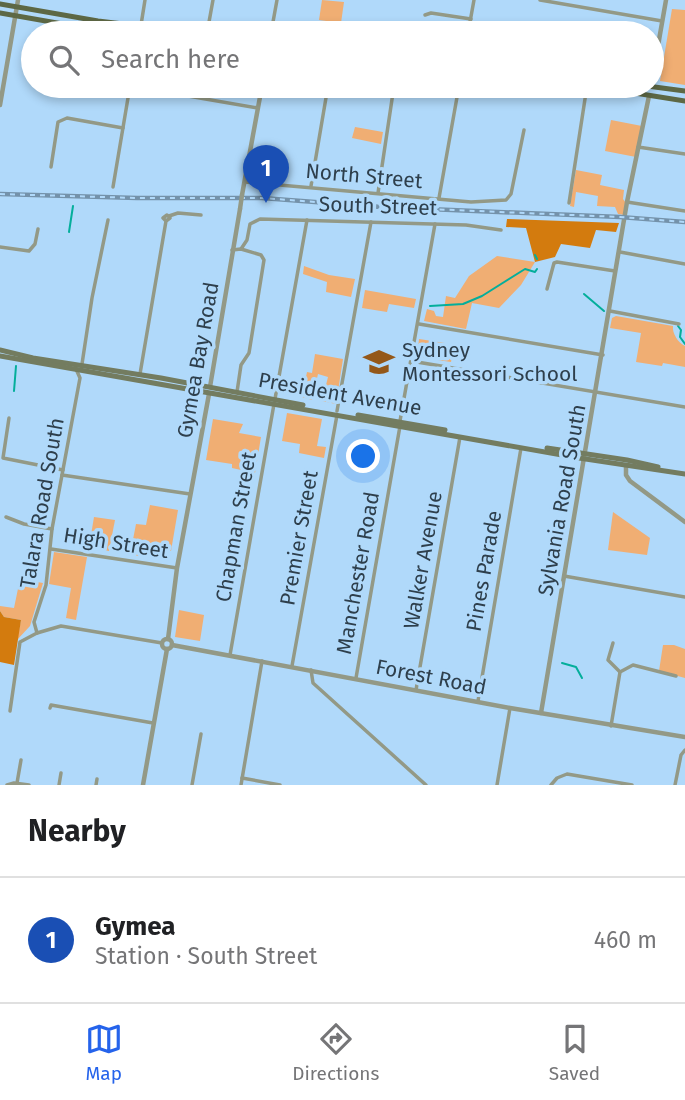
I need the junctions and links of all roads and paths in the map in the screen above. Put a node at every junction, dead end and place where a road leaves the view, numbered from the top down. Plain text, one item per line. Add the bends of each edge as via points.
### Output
1 (145, 0) edge
2 (213, 0) edge
3 (277, 0) edge
4 (474, 0) edge
5 (540, 0) edge
6 (666, 0) edge
7 (0, 4) edge
8 (18, 4) edge
9 (0, 13) edge
10 (15, 15) junction
11 (425, 15) dead end
12 (471, 19) joint
13 (48, 21) edge
14 (101, 21) edge
15 (142, 21) edge
16 (209, 21) edge
17 (273, 21) edge
18 (662, 21) joint
19 (3, 73) edge
20 (664, 88) edge
21 (685, 91) edge
22 (128, 98) edge
23 (200, 98) edge
24 (260, 98) edge
25 (326, 98) edge
26 (392, 98) edge
27 (457, 98) edge
28 (587, 98) edge
29 (649, 98) edge
30 (663, 98) edge
31 (685, 101) edge
32 (0, 105) edge
33 (258, 108) junction
34 (123, 128) junction
35 (524, 130) dead end
36 (638, 147) junction
37 (685, 154) edge
38 (51, 167) dead end
39 (245, 182) junction
40 (113, 187) dead end
41 (311, 187) junction
42 (378, 193) junction
43 (439, 198) junction
44 (627, 202) junction
45 (569, 203) dead end
46 (685, 211) edge
47 (201, 215) dead end
48 (108, 220) dead end
49 (307, 220) junction
50 (370, 222) junction
51 (435, 224) junction
52 (38, 229) dead end
53 (501, 230) dead end
54 (0, 247) edge
55 (232, 250) junction
56 (241, 250) junction
57 (620, 252) junction
58 (685, 264) edge
59 (617, 272) junction
60 (547, 289) dead end
61 (610, 312) junction
62 (419, 324) junction
63 (679, 324) dead end
64 (0, 350) edge
65 (603, 355) junction
66 (0, 356) edge
67 (411, 361) junction
68 (82, 364) junction
69 (76, 369) junction
70 (91, 372) junction
71 (114, 376) junction
72 (139, 377) junction
73 (80, 378) junction
74 (209, 390) junction
75 (597, 391) junction
76 (237, 392) junction
77 (275, 402) junction
78 (685, 407) edge
79 (337, 413) junction
80 (9, 418) dead end
81 (400, 423) junction
82 (461, 436) junction
83 (522, 447) junction
84 (586, 456) junction
85 (626, 463) junction
86 (62, 472) junction
87 (685, 474) edge
88 (190, 494) junction
89 (6, 517) dead end
90 (685, 522) edge
91 (52, 529) junction
92 (51, 549) junction
93 (177, 568) junction
94 (564, 576) junction
95 (685, 597) edge
96 (37, 633) junction
97 (165, 641) junction
98 (613, 643) dead end
99 (169, 647) junction
100 (230, 656) junction
101 (262, 661) junction
102 (292, 666) junction
103 (311, 670) junction
104 (621, 672) junction
105 (676, 676) dead end
106 (356, 678) junction
107 (416, 690) junction
108 (478, 701) junction
109 (49, 705) dead end
110 (510, 708) junction
111 (10, 711) dead end
112 (541, 713) junction
113 (153, 723) junction
114 (611, 726) junction
115 (201, 734) dead end
116 (685, 737) edge
117 (685, 750) edge
118 (21, 760) dead end
119 (61, 773) dead end
120 (242, 778) junction
121 (97, 779) dead end
122 (17, 783) junction
123 (7, 785) edge
124 (29, 785) edge
125 (59, 785) edge
126 (96, 785) edge
127 (143, 785) edge
128 (192, 785) edge
129 (241, 785) edge
130 (281, 785) edge
131 (426, 785) edge
132 (497, 785) edge
133 (551, 785) edge
134 (632, 785) edge
135 (675, 785) edge

1 - 15 street
2 - 16 street
3 - 17 street
4 - 12 street
5 - 18 street
6 - 18 street
7 - 8 main road
8 - 10 street
8 - 14 main road
9 - 10 main road
10 - 13 main road
10 - 19 street
11 - 12 street
19 - 32 street
20 - 21 main road
22 - 34 street
23 - 33 street
24 - 33 street, Gymea Bay Road
25 - 41 street
26 - 42 street
27 - 43 street
28 - 45 street
29 - 36 street, Sylvania Road South
30 - 31 main road
33 - 39 street, Gymea Bay Road
34 - 38 street via 61,120
34 - 40 street
35 - 43 street, North Street via 509,198 471,202
36 - 37 street
36 - 44 street, Sylvania Road South
39 - 41 street, North Street
39 - 55 street, Gymea Bay Road, bridge
41 - 42 street, North Street
42 - 43 street, North Street
44 - 46 street
44 - 57 street, Sylvania Road South
47 - 72 street via 163,216 166,222
48 - 68 street
49 - 50 street, South Street
49 - 56 street, South Street via 256,219 250,223
49 - 77 street, Chapman Street
50 - 51 street, South Street
50 - 79 street, Premier Street
51 - 53 street, South Street
51 - 62 street, Manchester Road
52 - 54 street via 29,251
55 - 56 street
55 - 74 street, Gymea Bay Road
56 - 76 street via 261,255 264,261
57 - 58 street
57 - 59 street, Sylvania Road South
59 - 60 street via 559,262 554,264
59 - 61 street, Sylvania Road South
61 - 63 street
61 - 65 street, Sylvania Road South
62 - 65 street
62 - 67 street, Manchester Road
64 - 68 main road, President Avenue
65 - 75 street, Sylvania Road South
66 - 69 main road, President Avenue
67 - 75 street
67 - 81 street, Manchester Road
68 - 71 main road
68 - 72 main road, President Avenue
69 - 70 main road, President Avenue
69 - 73 street
70 - 71 main road, President Avenue
70 - 73 street
71 - 72 main road, President Avenue
72 - 74 main road, President Avenue
73 - 86 street, Talara Road South
74 - 76 main road, President Avenue
74 - 77 main road, President Avenue
74 - 88 street, Gymea Bay Road
75 - 78 street
75 - 84 street, Sylvania Road South
76 - 77 main road, President Avenue
77 - 79 main road, President Avenue
77 - 100 street, Chapman Street
79 - 81 main road, President Avenue
79 - 102 street, Premier Street
80 - 86 street via 3,458
81 - 82 main road, President Avenue
81 - 84 main road, President Avenue
81 - 106 street, Manchester Road
82 - 83 main road, President Avenue
82 - 107 street, Walker Avenue
83 - 84 main road, President Avenue
83 - 108 street, Pines Parade
84 - 85 main road, President Avenue
84 - 94 street, Sylvania Road South
85 - 87 main road, President Avenue
85 - 90 street via 627,478 633,484
86 - 88 street
86 - 91 street, Talara Road South
88 - 93 street, Gymea Bay Road
89 - 91 street
91 - 92 street, Talara Road South
92 - 93 street, High Street
92 - 96 street, Talara Road South via 34,622
93 - 97 street, Gymea Bay Road
94 - 95 street
94 - 112 street, Sylvania Road South
96 - 97 street via 61,626
96 - 111 street via 20,642
97 - 99 street via 163,646
98 - 104 street via 608,660
99 - 100 street, Forest Road
99 - 113 street
100 - 101 street, Forest Road
101 - 102 street, Forest Road
101 - 120 street
102 - 103 street, Forest Road
103 - 106 street, Forest Road
103 - 131 street via 313,683
104 - 105 street via 633,666
104 - 114 street
106 - 107 street, Forest Road
107 - 108 street, Forest Road
108 - 110 street, Forest Road
109 - 113 street
110 - 112 street, Forest Road
110 - 132 street
112 - 114 street, Forest Road
113 - 127 street
114 - 116 street, Forest Road
115 - 128 street
117 - 135 street
118 - 122 street
119 - 125 street
120 - 129 street
120 - 130 street
121 - 126 street
122 - 123 street
122 - 124 street
133 - 134 street via 567,774

